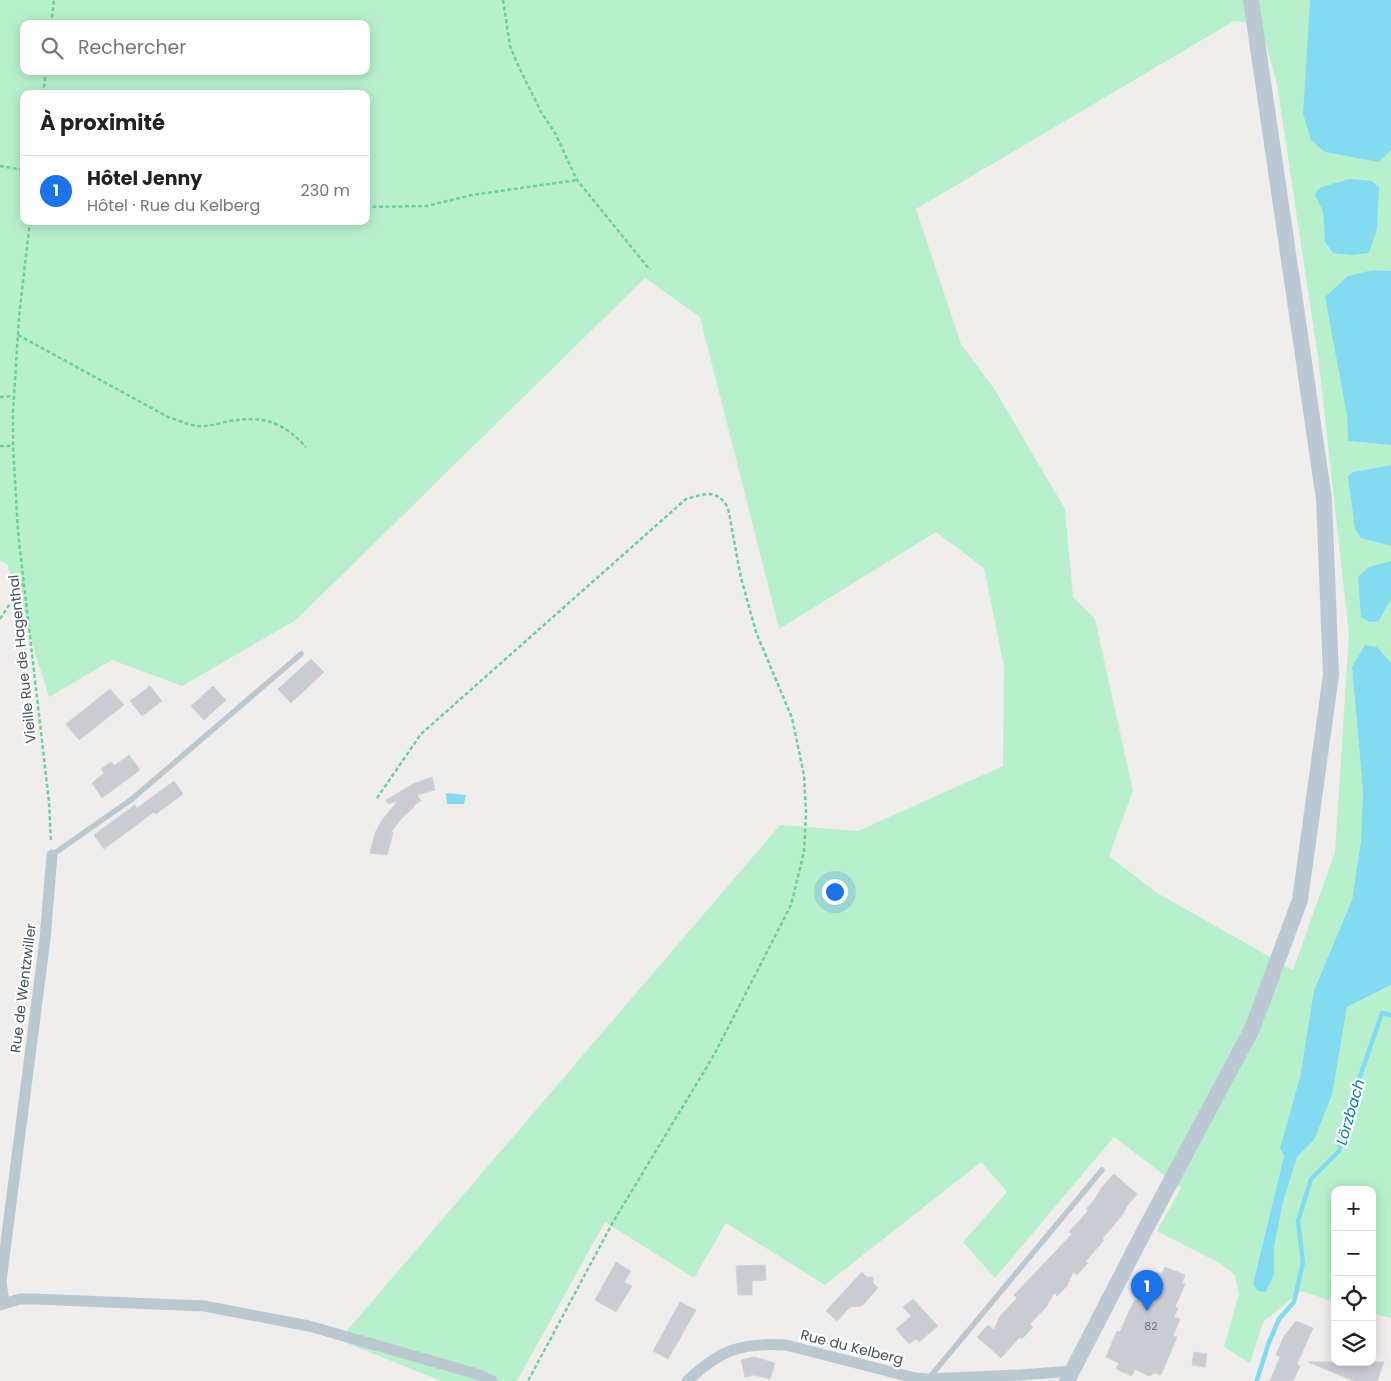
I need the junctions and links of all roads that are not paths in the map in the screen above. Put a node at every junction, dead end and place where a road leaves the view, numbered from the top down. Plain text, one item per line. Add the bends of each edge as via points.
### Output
1 (1251, 0) edge
2 (301, 654) dead end
3 (52, 855) joint
4 (1102, 1170) dead end
5 (2, 1304) edge
6 (1070, 1376) edge
7 (1023, 1378) edge
8 (927, 1379) junction
9 (492, 1381) edge
10 (687, 1381) edge

1 - 6 main road via 1324,499 1331,675 1300,900 1252,1029
2 - 3 lane via 132,798
3 - 5 street, Rue de Wentzwiller via 1,1281
4 - 8 lane
5 - 9 street via 35,1299 204,1306 309,1326
6 - 7 street, Rue du Kelberg
7 - 8 street, Rue du Kelberg
8 - 10 street, Rue du Kelberg via 786,1345 766,1344 722,1353

